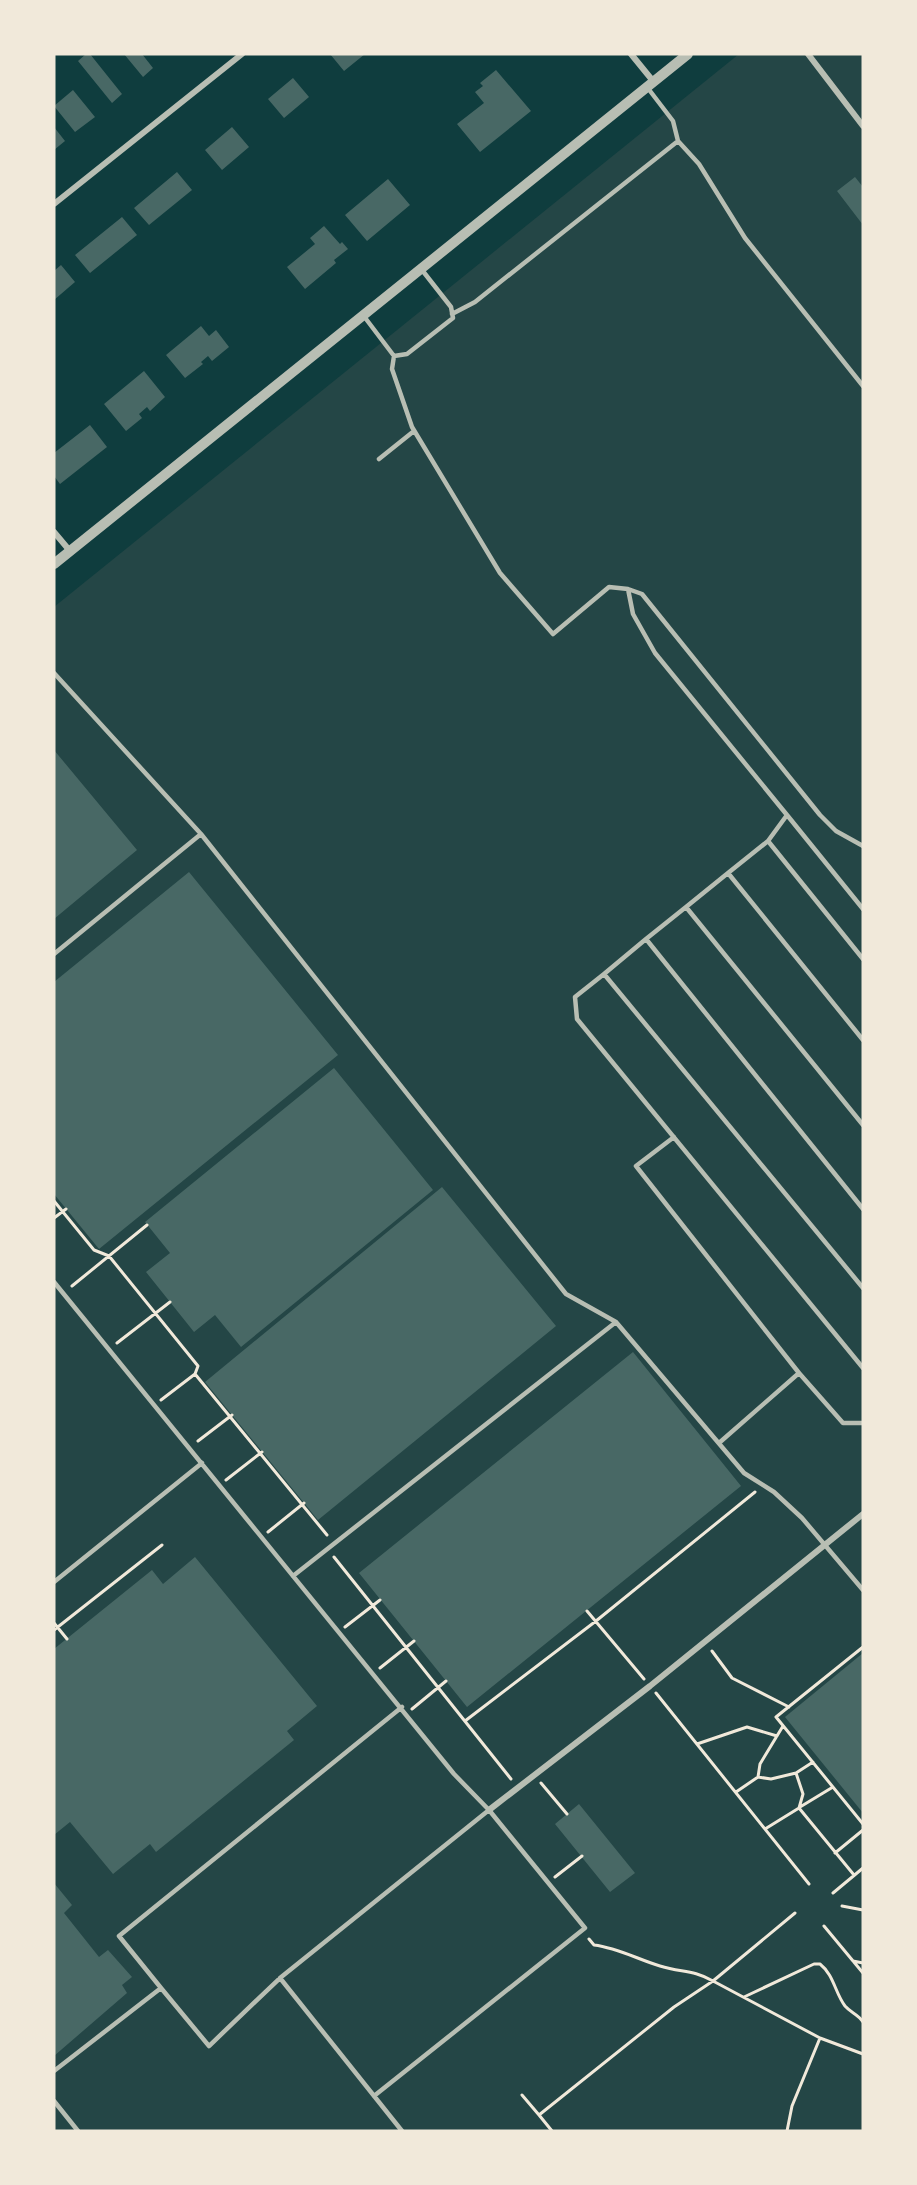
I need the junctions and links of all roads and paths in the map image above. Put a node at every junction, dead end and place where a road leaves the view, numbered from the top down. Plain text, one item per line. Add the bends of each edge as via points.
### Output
1 (242, 54) edge
2 (631, 54) edge
3 (688, 54) edge
4 (808, 54) edge
5 (650, 84) junction
6 (863, 126) edge
7 (678, 141) junction
8 (54, 204) edge
9 (420, 269) junction
10 (452, 314) junction
11 (363, 315) junction
12 (394, 356) junction
13 (863, 386) edge
14 (414, 431) junction
15 (379, 459) dead end
16 (54, 532) edge
17 (70, 551) junction
18 (54, 564) edge
19 (628, 589) junction
20 (54, 673) edge
21 (786, 815) junction
22 (201, 834) junction
23 (768, 841) junction
24 (863, 846) edge
25 (728, 873) junction
26 (687, 907) junction
27 (863, 909) edge
28 (646, 939) junction
29 (54, 954) edge
30 (863, 959) edge
31 (604, 974) junction
32 (863, 1040) edge
33 (863, 1125) edge
34 (674, 1137) junction
35 (54, 1201) edge
36 (863, 1209) edge
37 (64, 1210) junction
38 (54, 1218) edge
39 (147, 1225) dead end
40 (109, 1256) junction
41 (54, 1282) edge
42 (863, 1288) edge
43 (63, 1293) junction
44 (170, 1302) dead end
45 (155, 1313) junction
46 (616, 1322) junction
47 (109, 1350) junction
48 (863, 1368) edge
49 (799, 1373) junction
50 (195, 1374) junction
51 (154, 1405) junction
52 (231, 1416) junction
53 (863, 1423) edge
54 (719, 1443) junction
55 (189, 1448) junction
56 (261, 1453) junction
57 (202, 1463) junction
58 (220, 1485) junction
59 (763, 1485) junction
60 (303, 1504) junction
61 (863, 1514) edge
62 (262, 1537) junction
63 (334, 1544) junction
64 (826, 1544) junction
65 (162, 1545) dead end
66 (328, 1549) junction
67 (294, 1576) junction
68 (54, 1582) edge
69 (863, 1590) edge
70 (380, 1600) dead end
71 (372, 1606) junction
72 (587, 1611) dead end
73 (596, 1621) junction
74 (54, 1623) edge
75 (56, 1629) edge
76 (339, 1631) junction
77 (67, 1639) dead end
78 (414, 1641) dead end
79 (705, 1641) junction
80 (863, 1647) edge
81 (406, 1648) junction
82 (374, 1673) junction
83 (446, 1682) dead end
84 (650, 1686) junction
85 (438, 1688) junction
86 (402, 1707) junction
87 (789, 1707) junction
88 (406, 1713) junction
89 (465, 1721) junction
90 (783, 1726) junction
91 (777, 1736) junction
92 (697, 1744) junction
93 (813, 1762) junction
94 (796, 1773) junction
95 (534, 1775) junction
96 (758, 1777) junction
97 (833, 1787) junction
98 (518, 1788) junction
99 (736, 1792) junction
100 (799, 1808) junction
101 (489, 1810) junction
102 (567, 1814) dead end
103 (863, 1824) edge
104 (765, 1829) junction
105 (863, 1830) edge
106 (836, 1853) junction
107 (582, 1856) dead end
108 (862, 1870) edge
109 (854, 1875) junction
110 (549, 1882) junction
111 (809, 1884) dead end
112 (833, 1893) dead end
113 (842, 1906) dead end
114 (863, 1910) edge
115 (795, 1912) dead end
116 (824, 1926) dead end
117 (583, 1929) junction
118 (853, 1960) junction
119 (863, 1963) edge
120 (863, 1973) edge
121 (280, 1978) junction
122 (713, 1981) junction
123 (161, 1988) junction
124 (744, 1997) junction
125 (863, 2022) edge
126 (820, 2038) junction
127 (863, 2054) edge
128 (54, 2071) edge
129 (374, 2096) junction
130 (522, 2096) dead end
131 (54, 2101) edge
132 (539, 2115) junction
133 (78, 2131) edge
134 (402, 2131) edge
135 (552, 2131) edge
136 (787, 2131) edge

1 - 8 street
2 - 5 street
3 - 5 street
4 - 6 street
5 - 7 lane via 674,121
5 - 9 street
7 - 10 lane via 475,302
7 - 13 lane via 699,164 746,238
9 - 10 lane via 451,307
9 - 11 street
10 - 12 lane via 453,318 407,354
11 - 12 lane
11 - 17 street
12 - 14 lane via 392,369
14 - 15 lane
14 - 19 lane via 500,573 553,634 609,587
16 - 17 street
17 - 18 street
19 - 21 lane via 633,614 655,653
19 - 24 lane via 642,594 820,815 836,831
20 - 22 lane
21 - 23 lane
21 - 27 lane
22 - 29 lane
22 - 46 lane via 566,1294
23 - 25 lane
23 - 30 lane
25 - 26 lane
25 - 32 lane
26 - 28 lane
26 - 33 lane
28 - 31 lane
28 - 36 lane
31 - 34 lane via 575,997 577,1019
31 - 42 lane
34 - 48 lane
34 - 49 lane via 636,1166
35 - 37 path
37 - 38 path
37 - 40 path via 94,1250
39 - 40 path
40 - 43 path
40 - 45 path
41 - 43 lane
43 - 47 lane
44 - 45 path
45 - 47 path
45 - 50 path via 198,1366
46 - 54 lane
46 - 63 lane
47 - 51 lane
49 - 53 lane via 843,1423
49 - 54 lane
50 - 51 path
50 - 52 path
51 - 55 lane
52 - 55 path
52 - 56 path
54 - 59 lane via 744,1473
55 - 57 lane
56 - 58 path
56 - 60 path
57 - 58 lane
57 - 68 lane
58 - 62 lane
59 - 64 lane
59 - 73 path
60 - 62 path
60 - 63 path
61 - 64 street
62 - 67 lane
63 - 66 lane
64 - 69 lane
64 - 79 street
65 - 75 path
66 - 67 lane
66 - 71 path
67 - 76 lane
70 - 71 path
71 - 76 path
71 - 81 path
72 - 73 path
73 - 84 path
73 - 89 path
74 - 75 path
75 - 77 path
76 - 82 lane
78 - 81 path
79 - 84 street
79 - 87 path via 732,1678
80 - 87 path
81 - 82 path
81 - 85 path
82 - 86 lane
83 - 85 path
84 - 92 path
84 - 95 street
85 - 88 path
85 - 89 path
86 - 88 lane
86 - 123 lane via 119,1936
87 - 90 path via 776,1717
88 - 101 lane via 454,1774
89 - 98 path
90 - 91 path
90 - 93 path
91 - 92 path via 747,1728
91 - 96 path via 759,1764
92 - 99 path
93 - 94 path
93 - 97 path
94 - 96 path via 771,1779
94 - 100 path via 802,1794
95 - 98 street
95 - 102 path
96 - 99 path
97 - 100 path
97 - 103 path
98 - 101 street
99 - 104 path
100 - 104 path
100 - 106 path
101 - 110 lane
101 - 121 lane
104 - 111 path
105 - 106 path
106 - 109 path
107 - 110 path
108 - 109 path
109 - 112 path
110 - 117 lane
113 - 114 path
115 - 122 path
116 - 118 path
117 - 122 path via 594,1945 616,1948 659,1966 697,1971
117 - 129 lane
118 - 119 path
118 - 120 path
121 - 123 lane via 209,2046
121 - 129 lane
122 - 124 path
122 - 132 path via 674,2007
123 - 128 lane
124 - 125 path via 820,1964 830,1974 844,2005
124 - 126 path
126 - 127 path
126 - 136 path via 792,2106
129 - 134 lane
130 - 132 path
131 - 133 lane
132 - 135 path

